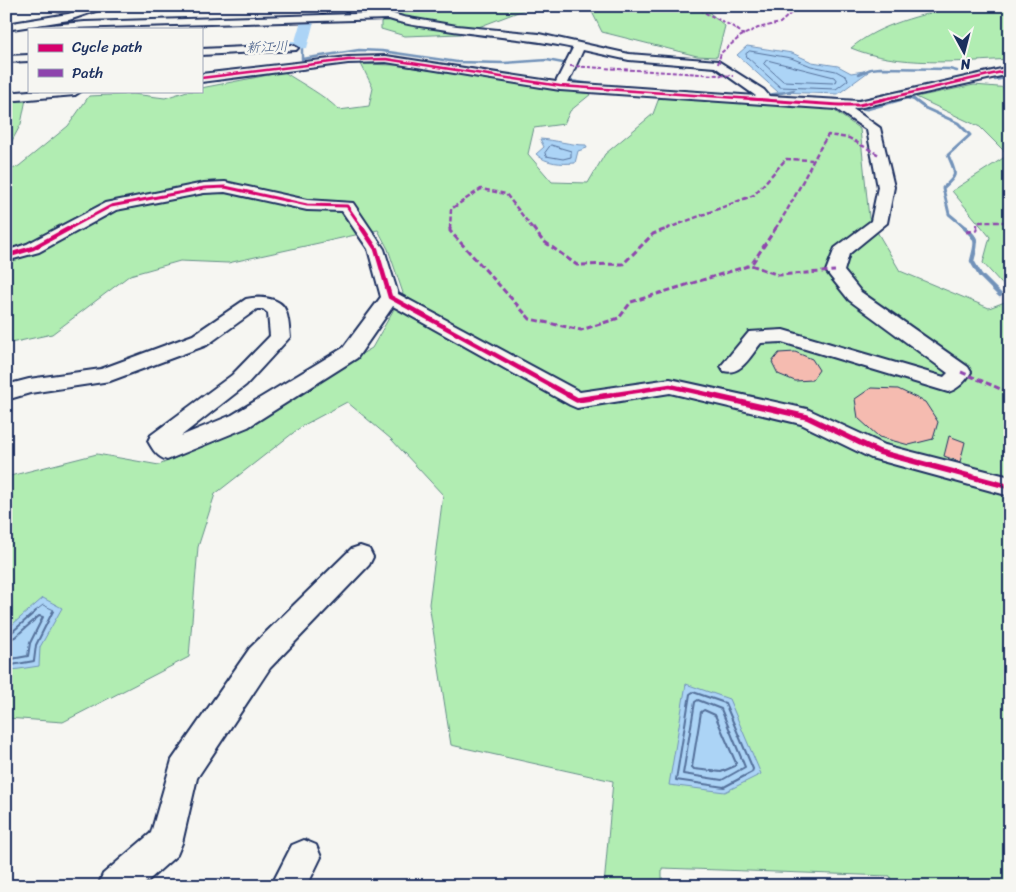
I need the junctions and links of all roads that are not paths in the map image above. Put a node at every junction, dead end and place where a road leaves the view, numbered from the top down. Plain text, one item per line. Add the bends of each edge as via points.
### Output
1 (106, 6) edge
2 (304, 6) edge
3 (401, 6) edge
4 (390, 16) junction
5 (49, 28) edge
6 (192, 28) edge
7 (202, 28) edge
8 (16, 31) edge
9 (298, 32) junction
10 (580, 46) junction
11 (202, 52) edge
12 (28, 58) edge
13 (6, 59) edge
14 (294, 66) junction
15 (1010, 70) edge
16 (202, 78) edge
17 (560, 86) junction
18 (64, 92) edge
19 (6, 97) edge
20 (765, 100) junction
21 (839, 105) junction
22 (6, 256) edge
23 (390, 297) junction
24 (731, 366) dead end
25 (6, 393) edge
26 (1010, 487) edge
27 (360, 557) dead end
28 (114, 886) edge

1 - 8 street
2 - 9 street
3 - 4 street
4 - 9 street
4 - 10 street
5 - 6 street via 85,24
7 - 9 street
9 - 11 street
9 - 14 street via 290,62
10 - 17 street
10 - 20 street via 629,57 718,64 760,93
12 - 13 street
14 - 16 street
14 - 17 street via 386,59
15 - 21 street via 859,105
17 - 20 street
18 - 19 street
20 - 21 street
21 - 24 street via 873,128 886,186 879,223 841,252 835,271 855,296 961,372 948,385 782,336 756,337
22 - 23 street via 33,248 111,206 204,188 225,188 307,204 348,206 376,249
23 - 25 street via 350,353 240,421 167,451 159,441 239,380 280,337 277,310 268,304 253,303 200,340 103,376 28,386
23 - 26 street via 577,400 670,386 807,417 879,452
27 - 28 street via 260,658 183,770 165,843

